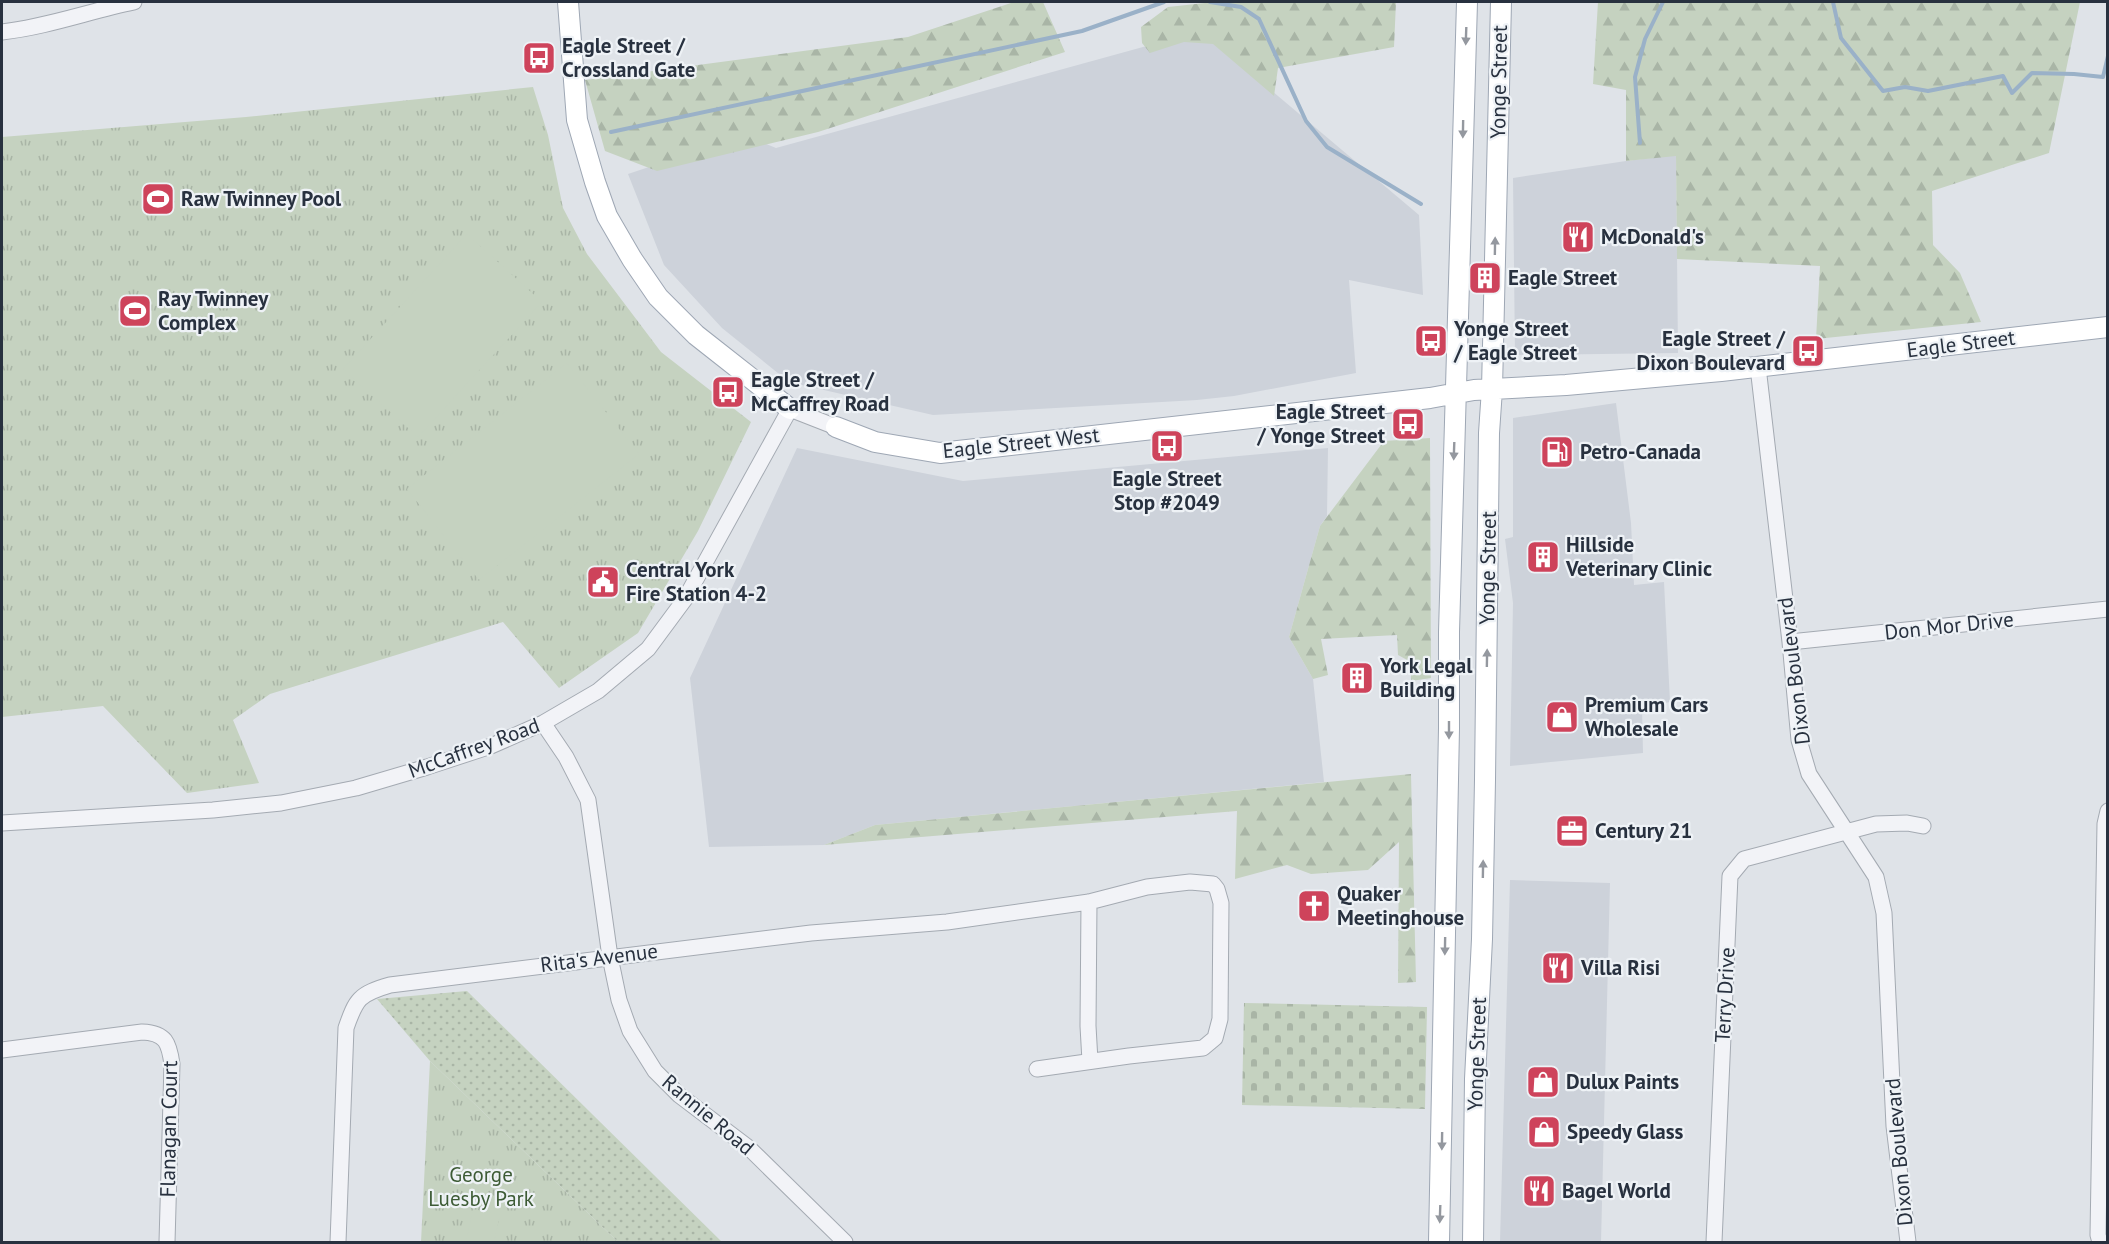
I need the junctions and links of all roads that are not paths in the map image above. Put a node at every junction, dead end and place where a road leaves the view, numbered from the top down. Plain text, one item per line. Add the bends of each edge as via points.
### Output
1 (135, 2) edge
2 (568, 2) edge
3 (1467, 2) edge
4 (1501, 2) edge
5 (2, 32) edge
6 (2108, 327) edge
7 (1758, 367) junction
8 (1492, 389) junction
9 (1457, 393) junction
10 (790, 409) junction
11 (836, 427) joint
12 (2108, 609) edge
13 (1790, 642) junction
14 (543, 723) junction
15 (2108, 811) edge
16 (2, 824) edge
17 (1923, 826) dead end
18 (1846, 832) junction
19 (1089, 902) junction
20 (610, 957) junction
21 (2, 1050) edge
22 (1090, 1061) junction
23 (1037, 1069) dead end
24 (167, 1242) edge
25 (338, 1242) edge
26 (845, 1242) edge
27 (1439, 1242) edge
28 (1473, 1242) edge
29 (1714, 1242) edge
30 (1908, 1242) edge
31 (2100, 1242) edge

1 - 5 street
2 - 10 main road, Eagle Street West via 577,120 607,216 658,297 696,335
3 -> 9 main road, Yonge Street
8 -> 4 main road, Yonge Street
6 - 7 main road, Eagle Street
7 - 8 main road, Eagle Street
7 - 13 street, Dixon Boulevard
8 - 9 main road, Eagle Street
28 -> 8 main road, Yonge Street
9 - 11 main road, Eagle Street West via 940,453 875,442
9 -> 27 main road, Yonge Street
10 - 11 street, Eagle Street West
10 - 14 street, McCaffrey Road via 685,599 648,649 598,691
12 - 13 street, Don Mor Drive
13 - 18 street, Dixon Boulevard via 1799,740 1809,774
14 - 16 street, McCaffrey Road via 491,746 427,767 356,788 281,803
14 - 20 street, Rannie Road via 588,800
15 - 31 street via 2104,836
17 - 18 street, Terry Drive via 1896,822
18 - 29 street, Terry Drive via 1744,859 1730,876
18 - 30 street, Dixon Boulevard via 1876,877 1884,913 1894,1126
19 - 20 street, Rita's Avenue via 947,922 812,933
19 - 22 street
19 - 22 street, Rita's Avenue via 1147,887 1190,882 1213,884 1221,903 1220,1019 1215,1038 1203,1048
20 - 25 street, Rita's Avenue via 390,985 369,991 355,1004 346,1028
20 - 26 street, Rannie Road via 630,1031 656,1071 679,1095 749,1148
21 - 24 street, Flanagan Court via 142,1032 164,1039 172,1064
22 - 23 street

